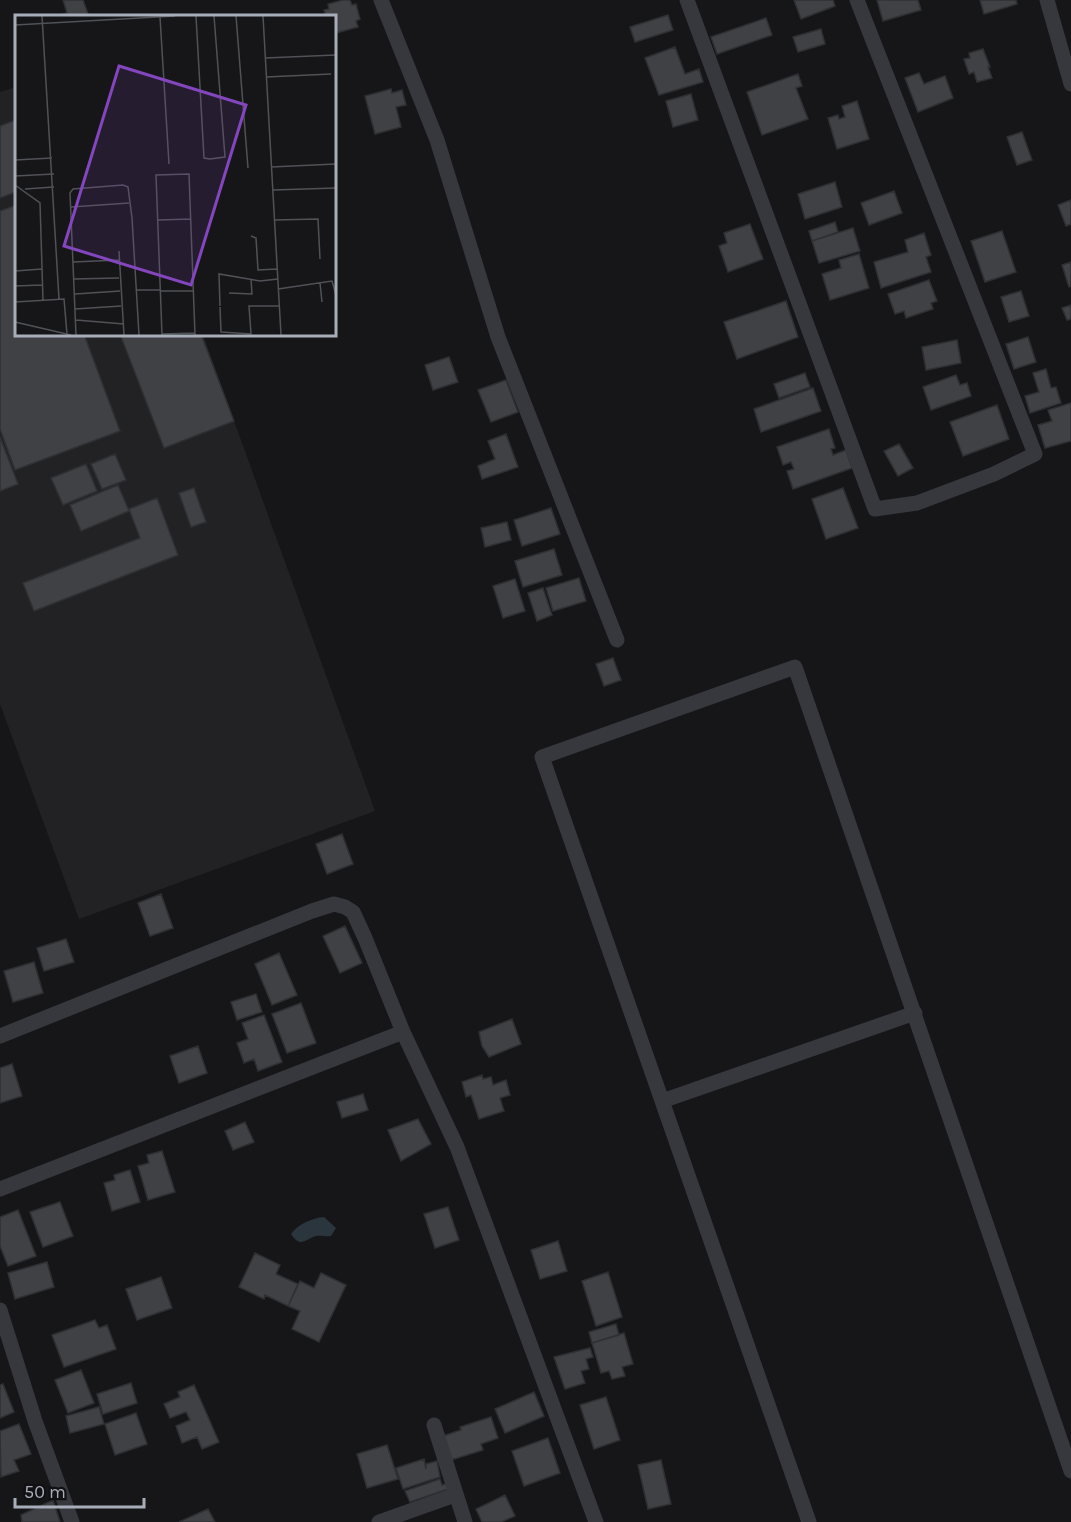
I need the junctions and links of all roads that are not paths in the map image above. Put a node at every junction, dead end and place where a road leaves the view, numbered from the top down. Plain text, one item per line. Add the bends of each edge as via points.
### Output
1 (381, 0) edge
2 (687, 0) edge
3 (857, 0) edge
4 (1047, 0) edge
5 (1071, 84) edge
6 (617, 640) dead end
7 (915, 1013) junction
8 (403, 1032) junction
9 (0, 1036) edge
10 (662, 1101) junction
11 (0, 1190) edge
12 (0, 1310) edge
13 (434, 1425) dead end
14 (1071, 1472) edge
15 (455, 1495) junction
16 (72, 1522) edge
17 (379, 1522) edge
18 (465, 1522) edge
19 (596, 1522) edge
20 (809, 1522) edge

1 - 6 street via 436,140 498,337
2 - 3 street via 875,509 917,503 1035,454
4 - 5 street
7 - 10 street
7 - 10 street via 795,668 542,757
7 - 14 street
8 - 9 street via 353,912 334,904
8 - 11 street
8 - 19 street via 457,1147
10 - 20 street
12 - 16 street
13 - 15 street
15 - 17 street
15 - 18 street

